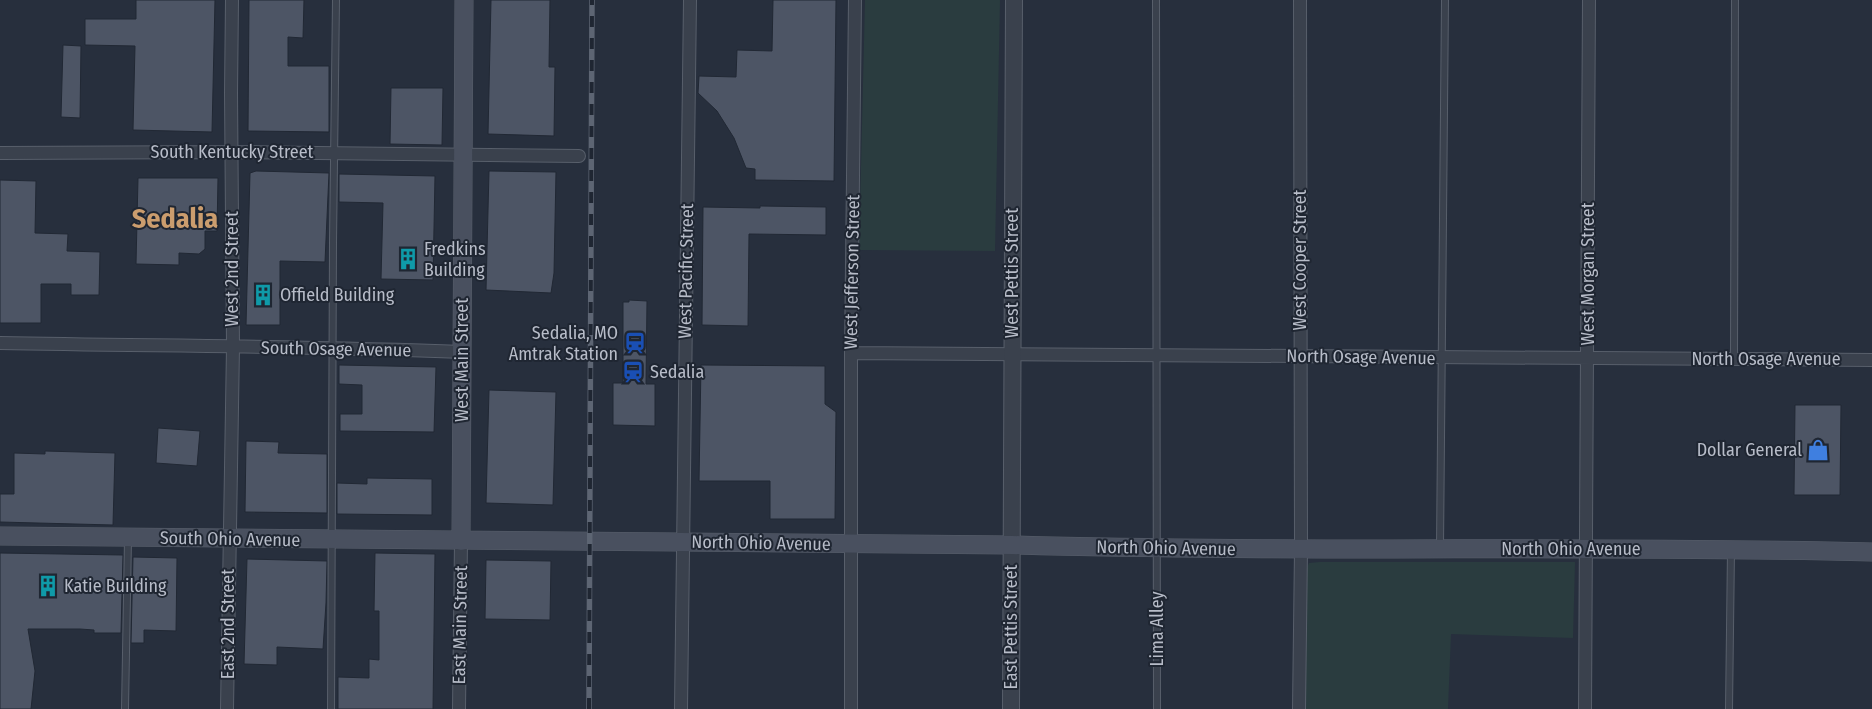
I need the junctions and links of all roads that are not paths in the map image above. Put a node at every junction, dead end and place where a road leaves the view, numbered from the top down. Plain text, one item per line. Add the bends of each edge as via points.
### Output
1 (232, 0) edge
2 (336, 0) edge
3 (464, 0) edge
4 (690, 0) edge
5 (855, 0) edge
6 (1014, 0) edge
7 (1156, 0) edge
8 (1300, 0) edge
9 (1445, 0) edge
10 (1589, 0) edge
11 (1735, 0) edge
12 (231, 152) junction
13 (0, 153) edge
14 (334, 153) junction
15 (463, 154) junction
16 (580, 156) dead end
17 (0, 343) edge
18 (233, 347) junction
19 (333, 347) junction
20 (462, 352) junction
21 (851, 353) junction
22 (1012, 354) junction
23 (1157, 355) junction
24 (1300, 356) junction
25 (1443, 358) junction
26 (1587, 358) junction
27 (1734, 359) junction
28 (1872, 360) edge
29 (0, 536) edge
30 (128, 538) junction
31 (229, 539) junction
32 (332, 540) junction
33 (461, 541) junction
34 (682, 542) junction
35 (851, 544) junction
36 (1012, 545) junction
37 (1157, 549) junction
38 (1586, 549) junction
39 (1731, 549) junction
40 (1301, 550) junction
41 (1440, 550) junction
42 (1872, 552) edge
43 (125, 709) edge
44 (227, 709) edge
45 (331, 709) edge
46 (459, 709) edge
47 (681, 709) edge
48 (851, 709) edge
49 (1011, 709) edge
50 (1157, 709) edge
51 (1299, 709) edge
52 (1585, 709) edge
53 (1729, 709) edge

1 - 12 street, West 2nd Street
2 - 14 lane
3 - 15 main road, West Main Street
4 - 34 street, West Pacific Street
5 - 21 street, West Jefferson Street
6 - 22 street, West Pettis Street
7 - 23 lane, Lima Alley
8 - 24 street, West Cooper Street
9 - 25 lane
10 - 26 street, West Morgan Street
11 - 27 lane
12 - 13 street, South Kentucky Street
12 - 14 street, South Kentucky Street
12 - 18 street, West 2nd Street
14 - 15 street, South Kentucky Street
14 - 19 lane
15 - 16 street, South Kentucky Street
15 - 20 main road, West Main Street
17 - 18 street, South Osage Avenue
18 - 19 street, South Osage Avenue
18 - 31 street, West 2nd Street
19 - 20 street, South Osage Avenue
19 - 32 lane
20 - 33 main road, West Main Street
21 - 22 street, North Osage Avenue
21 - 35 street, West Jefferson Street
22 - 23 street, North Osage Avenue
22 - 36 street, West Pettis Street
23 - 24 street, North Osage Avenue
23 - 37 lane, Lima Alley
24 - 25 street, North Osage Avenue
24 - 40 street, West Cooper Street
25 - 26 street, North Osage Avenue
25 - 41 lane
26 - 27 street, North Osage Avenue
26 - 38 street, West Morgan Street
27 - 28 street, North Osage Avenue
29 - 30 main road, South Ohio Avenue
30 - 31 main road, South Ohio Avenue
30 - 43 lane
31 - 32 main road, South Ohio Avenue
31 - 44 street, East 2nd Street
32 - 33 main road, South Ohio Avenue
32 - 45 lane
33 - 34 main road, North Ohio Avenue
33 - 46 street, East Main Street
34 - 35 main road, North Ohio Avenue
34 - 47 street, West Pacific Street
35 - 36 main road, North Ohio Avenue
35 - 48 street, West Jefferson Street
36 - 37 main road, North Ohio Avenue
36 - 49 street, East Pettis Street
37 - 40 main road, North Ohio Avenue
37 - 50 lane, Lima Alley
38 - 39 main road, North Ohio Avenue
38 - 41 main road, North Ohio Avenue
38 - 52 street, West Morgan Street
39 - 42 main road, North Ohio Avenue
39 - 53 lane
40 - 41 main road, North Ohio Avenue
40 - 51 street, West Cooper Street

